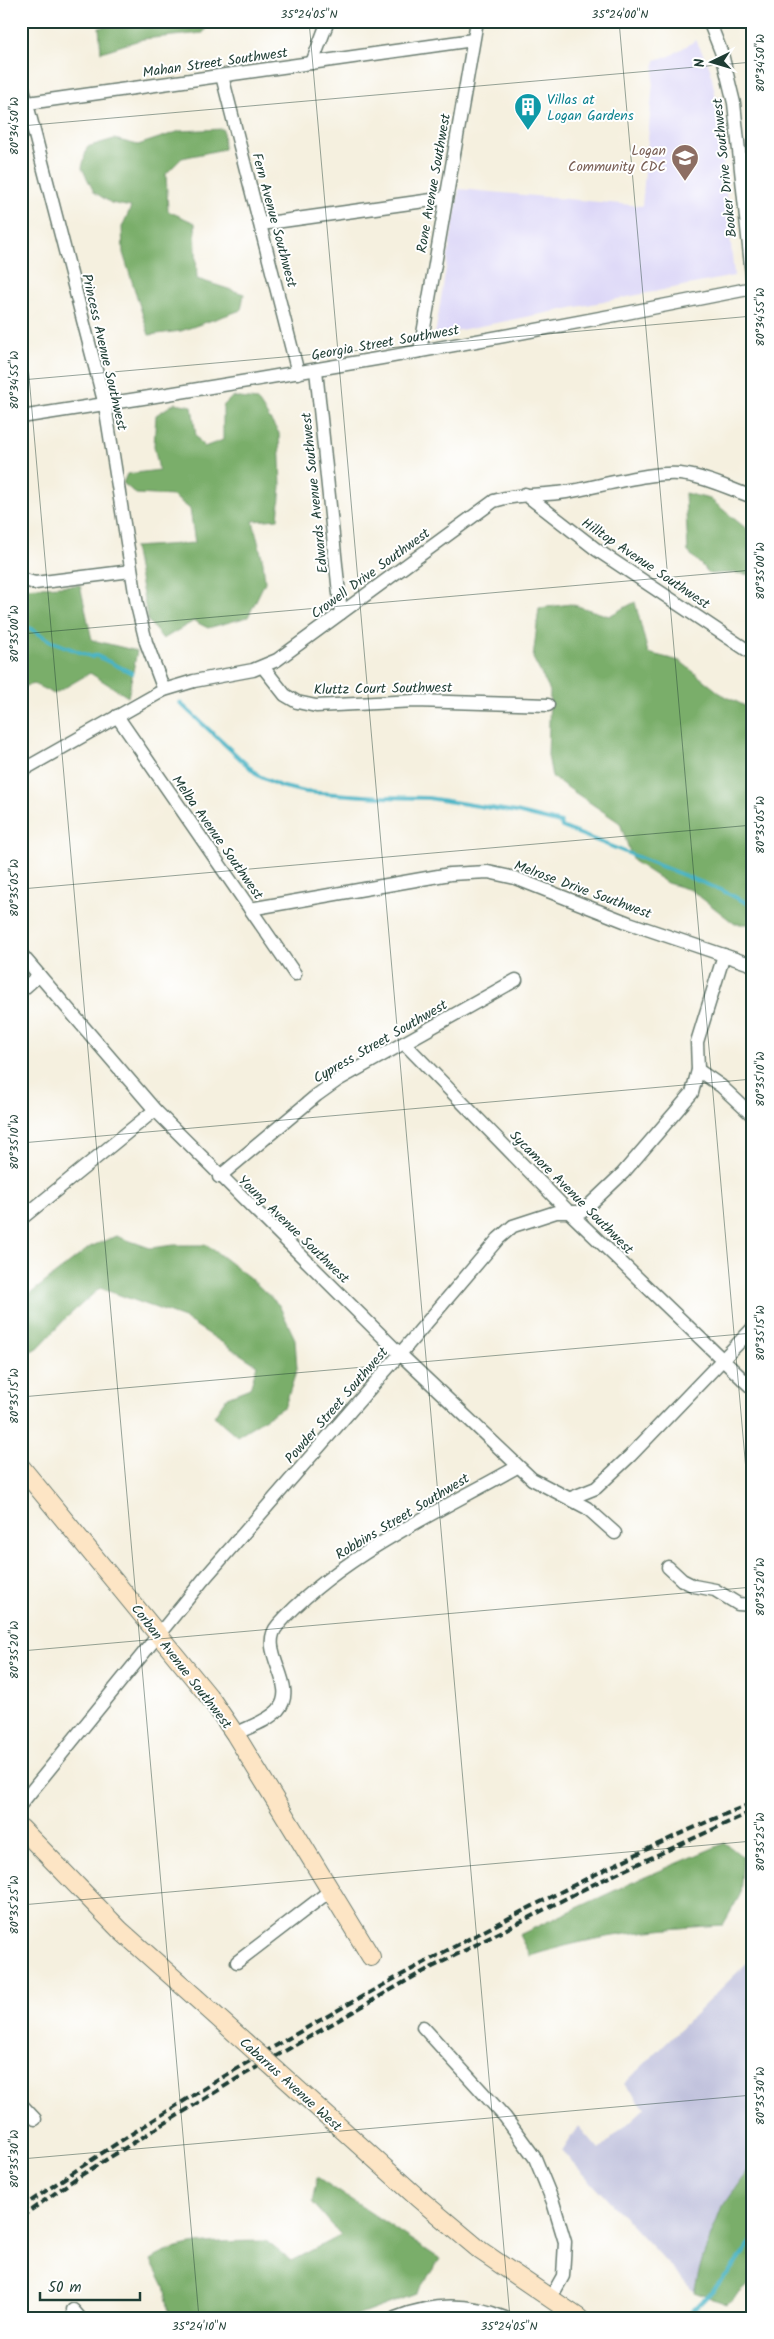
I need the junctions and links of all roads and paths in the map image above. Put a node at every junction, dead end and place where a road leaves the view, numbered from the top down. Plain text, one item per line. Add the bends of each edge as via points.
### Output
1 (328, 21) edge
2 (477, 21) edge
3 (709, 21) edge
4 (473, 40) junction
5 (312, 63) junction
6 (222, 76) junction
7 (21, 81) edge
8 (24, 104) edge
9 (446, 198) junction
10 (261, 224) junction
11 (753, 286) edge
12 (420, 351) junction
13 (316, 370) junction
14 (298, 373) junction
15 (105, 404) junction
16 (21, 417) edge
17 (525, 494) junction
18 (753, 497) edge
19 (131, 571) junction
20 (21, 579) edge
21 (341, 613) junction
22 (753, 654) edge
23 (263, 667) junction
24 (164, 690) junction
25 (548, 705) dead end
26 (117, 716) junction
27 (21, 771) edge
28 (250, 910) junction
29 (21, 954) edge
30 (724, 955) junction
31 (753, 966) edge
32 (295, 974) dead end
33 (39, 975) junction
34 (516, 980) dead end
35 (21, 991) edge
36 (404, 1044) junction
37 (698, 1070) junction
38 (155, 1110) junction
39 (753, 1116) edge
40 (220, 1177) junction
41 (570, 1213) junction
42 (21, 1218) edge
43 (753, 1328) edge
44 (400, 1354) junction
45 (722, 1360) junction
46 (753, 1389) edge
47 (517, 1466) junction
48 (21, 1467) edge
49 (571, 1498) junction
50 (615, 1533) dead end
51 (668, 1567) dead end
52 (753, 1605) edge
53 (158, 1635) junction
54 (235, 1734) junction
55 (21, 1804) edge
56 (21, 1828) edge
57 (331, 1890) junction
58 (371, 1957) dead end
59 (237, 1962) dead end
60 (423, 2027) dead end
61 (21, 2104) edge
62 (35, 2119) dead end
63 (550, 2299) junction
64 (570, 2315) edge
65 (395, 2318) edge
66 (505, 2318) edge

1 - 5 street
2 - 4 street, Rone Avenue Southwest
3 - 11 street, Booker Drive Southwest via 722,54 734,103
4 - 5 street, Mahan Street Southwest
4 - 9 street, Rone Avenue Southwest
5 - 6 street, Mahan Street Southwest
6 - 8 street, Mahan Street Southwest
6 - 10 street, Fern Avenue Southwest
7 - 8 street, Princess Avenue Southwest
8 - 15 street, Princess Avenue Southwest
9 - 10 street
9 - 12 street, Rone Avenue Southwest
10 - 14 street, Fern Avenue Southwest
11 - 12 street, Georgia Street Southwest
12 - 13 street, Georgia Street Southwest
13 - 14 street, Georgia Street Southwest
13 - 21 street, Edwards Avenue Southwest
14 - 15 street, Georgia Street Southwest
15 - 16 street, Georgia Street Southwest
15 - 19 street, Princess Avenue Southwest
17 - 18 street, Crowell Drive Southwest via 564,492 676,474 689,475
17 - 21 street, Crowell Drive Southwest via 494,501
17 - 22 street, Hilltop Avenue Southwest via 597,550
19 - 20 street via 35,583
19 - 24 street, Princess Avenue Southwest via 146,642
21 - 23 street, Crowell Drive Southwest
23 - 24 street, Crowell Drive Southwest via 194,680
23 - 25 street, Kluttz Court Southwest via 285,695 297,702 316,706 415,701
24 - 26 street, Crowell Drive Southwest
26 - 27 street, Crowell Drive Southwest
26 - 28 street, Melba Avenue Southwest
28 - 30 street, Melrose Drive Southwest via 450,874 488,872 515,878 629,923
28 - 32 street, Melba Avenue Southwest
29 - 33 street, Young Avenue Southwest
30 - 31 street, Melrose Drive Southwest
30 - 37 street, Powder Street Southwest via 697,1042
33 - 35 street
33 - 38 street, Young Avenue Southwest
34 - 36 street, Cypress Street Southwest
36 - 40 street, Cypress Street Southwest via 317,1095
36 - 41 street, Sycamore Avenue Southwest
37 - 39 street
37 - 41 street, Powder Street Southwest via 692,1093 623,1173 582,1212
38 - 40 street, Young Avenue Southwest
38 - 42 street
40 - 44 street, Young Avenue Southwest
41 - 44 street, Powder Street Southwest via 556,1212 512,1226
41 - 45 street, Sycamore Avenue Southwest
43 - 45 street
44 - 47 street, Young Avenue Southwest
44 - 53 street, Powder Street Southwest
45 - 46 street, Sycamore Avenue Southwest
45 - 49 street via 596,1488
47 - 49 street, Young Avenue Southwest via 543,1486
47 - 54 street, Robbins Street Southwest via 369,1550 321,1584 288,1613 273,1631 272,1643 284,1699 278,1710 266,1719
48 - 53 main road, Corban Avenue Southwest
49 - 50 street, Young Avenue Southwest via 588,1508
51 - 52 street via 694,1586 715,1590 738,1604
53 - 54 main road, Corban Avenue Southwest via 211,1699
53 - 55 street, Powder Street Southwest
54 - 57 main road, Corban Avenue Southwest
56 - 63 main road, Cabarrus Avenue West, bridge via 120,1930 335,2123 481,2251
57 - 58 main road, Corban Avenue Southwest
57 - 59 street
60 - 63 street via 505,2116 535,2158 554,2202 566,2242 563,2276
61 - 62 street
63 - 64 main road, Cabarrus Avenue West
65 - 66 street via 416,2310 457,2305 483,2309

